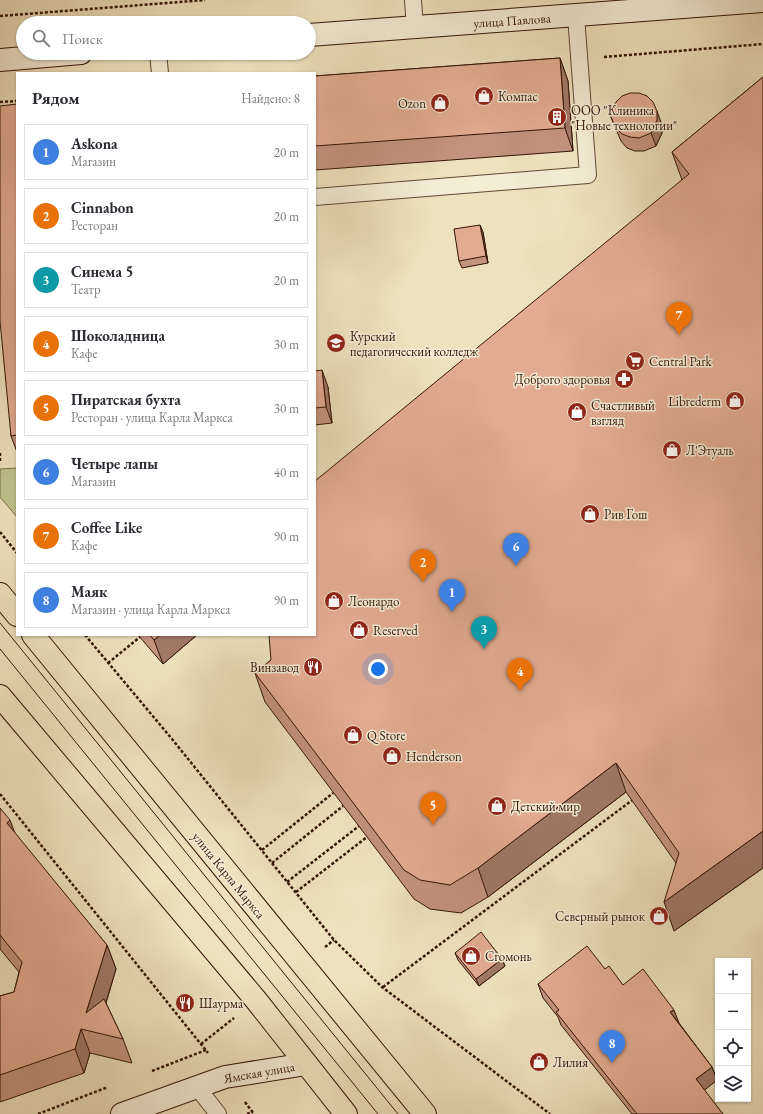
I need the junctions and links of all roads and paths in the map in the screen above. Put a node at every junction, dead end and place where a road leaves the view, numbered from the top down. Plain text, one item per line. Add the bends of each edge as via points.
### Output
1 (205, 0) edge
2 (413, 0) edge
3 (763, 1) edge
4 (587, 10) edge
5 (0, 16) edge
6 (415, 28) junction
7 (316, 35) edge
8 (763, 44) edge
9 (16, 59) edge
10 (0, 60) edge
11 (159, 60) edge
12 (579, 60) junction
13 (160, 72) edge
14 (16, 101) edge
15 (0, 102) edge
16 (316, 197) edge
17 (0, 453) edge
18 (0, 463) edge
19 (0, 532) edge
20 (16, 552) edge
21 (0, 594) edge
22 (16, 614) edge
23 (34, 636) edge
24 (86, 636) edge
25 (140, 637) dead end
26 (108, 663) junction
27 (0, 696) edge
28 (0, 794) edge
29 (333, 794) edge
30 (636, 797) edge
31 (343, 806) edge
32 (359, 826) edge
33 (367, 837) edge
34 (262, 850) junction
35 (272, 863) junction
36 (287, 882) junction
37 (296, 892) junction
38 (382, 987) junction
39 (306, 1064) junction
40 (225, 1077) junction
41 (197, 1087) junction
42 (253, 1113) edge
43 (122, 1114) edge
44 (218, 1114) edge
45 (247, 1114) edge
46 (346, 1114) edge
47 (425, 1114) edge
48 (550, 1114) edge

1 - 5 path
2 - 6 lane
3 - 4 main road, улица Павлова
4 - 6 main road, улица Павлова
4 - 12 lane
6 - 7 main road, улица Павлова
8 - 12 path
9 - 10 main road
11 - 13 lane
12 - 16 lane via 588,175
14 - 15 path
17 - 18 path
19 - 20 path
21 - 22 main road
23 - 47 main road, улица Карла Маркса
24 - 26 path
25 - 26 path
26 - 34 path
27 - 39 main road via 256,1000
28 - 40 path
29 - 34 path
30 - 38 path
31 - 35 path
32 - 36 path
33 - 37 path
34 - 35 path
35 - 36 path
36 - 37 path
37 - 38 path via 334,940
38 - 48 path
39 - 40 main road, Ямская улица
39 - 46 main road
40 - 41 main road, Ямская улица
40 - 42 path
41 - 43 main road, Ямская улица
41 - 44 lane
42 - 45 path

